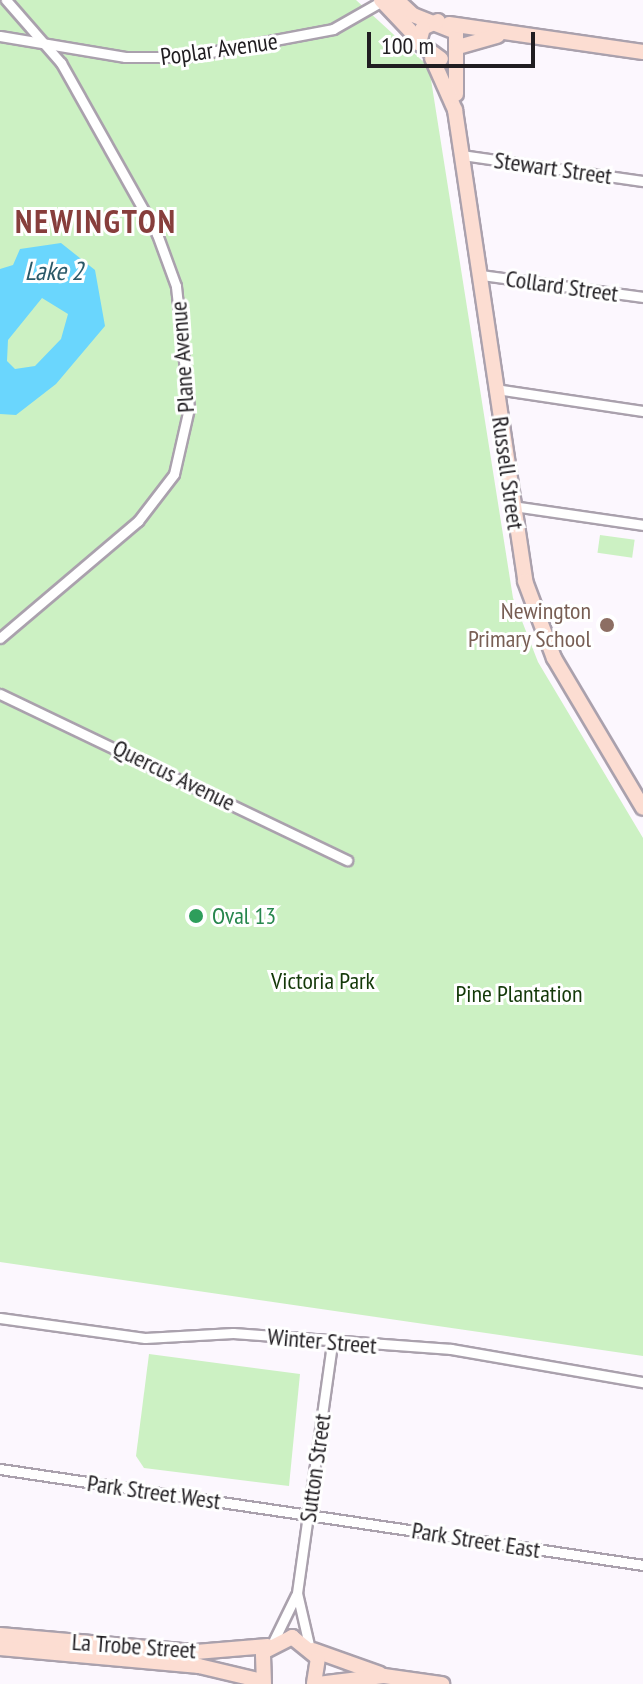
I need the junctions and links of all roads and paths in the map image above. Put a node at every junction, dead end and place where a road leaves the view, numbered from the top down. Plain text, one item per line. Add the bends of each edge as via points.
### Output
1 (6, 0) edge
2 (382, 0) edge
3 (397, 0) edge
4 (444, 22) junction
5 (0, 36) edge
6 (545, 38) junction
7 (419, 40) junction
8 (46, 44) junction
9 (458, 48) junction
10 (643, 52) edge
11 (432, 58) junction
12 (455, 110) junction
13 (462, 155) junction
14 (643, 181) edge
15 (481, 275) junction
16 (643, 297) edge
17 (496, 389) junction
18 (643, 411) edge
19 (513, 506) junction
20 (643, 525) edge
21 (0, 638) edge
22 (0, 694) edge
23 (643, 808) edge
24 (347, 860) dead end
25 (0, 1318) edge
26 (332, 1343) junction
27 (643, 1382) edge
28 (0, 1469) edge
29 (308, 1514) junction
30 (643, 1565) edge
31 (297, 1593) junction
32 (0, 1635) edge
33 (270, 1644) junction
34 (311, 1647) junction
35 (0, 1648) edge
36 (384, 1676) junction
37 (263, 1682) edge
38 (316, 1684) edge
39 (442, 1684) edge

1 - 8 street, Plane Avenue
2 - 7 main road
2 - 8 street, Poplar Avenue via 341,27 203,55 125,57
3 - 4 main road via 413,15
4 - 6 main road
4 - 7 main road via 425,25
4 - 9 main road
5 - 8 street, Poplar Avenue
6 - 9 main road via 490,36
6 - 10 main road
7 - 11 main road, Russell Street
8 - 21 street, Plane Avenue via 163,248 185,332 189,408 174,474 138,521
9 - 11 main road
9 - 12 main road, Russell Street
11 - 12 main road, Russell Street
12 - 13 main road, Russell Street
13 - 14 street, Stewart Street
13 - 15 main road, Russell Street
15 - 16 street, Collard Street
15 - 17 main road, Russell Street
17 - 18 street
17 - 19 main road, Russell Street
19 - 20 street
19 - 23 main road, Russell Street via 525,581 546,642
22 - 24 street, Quercus Avenue
25 - 26 street, Winter Street via 145,1338 233,1333
26 - 27 street, Winter Street via 451,1349
26 - 29 street, Sutton Street
28 - 29 street, Park Street West
29 - 30 street, Park Street East
29 - 31 street, Sutton Street
31 - 33 street, Sutton Street
31 - 34 street, Sutton Street
32 - 33 main road, La Trobe Street via 196,1652
33 - 34 main road, La Trobe Street via 292,1637
33 - 37 main road
34 - 36 main road
34 - 38 main road
35 - 37 main road, La Trobe Street via 199,1666
36 - 38 main road
36 - 39 main road

